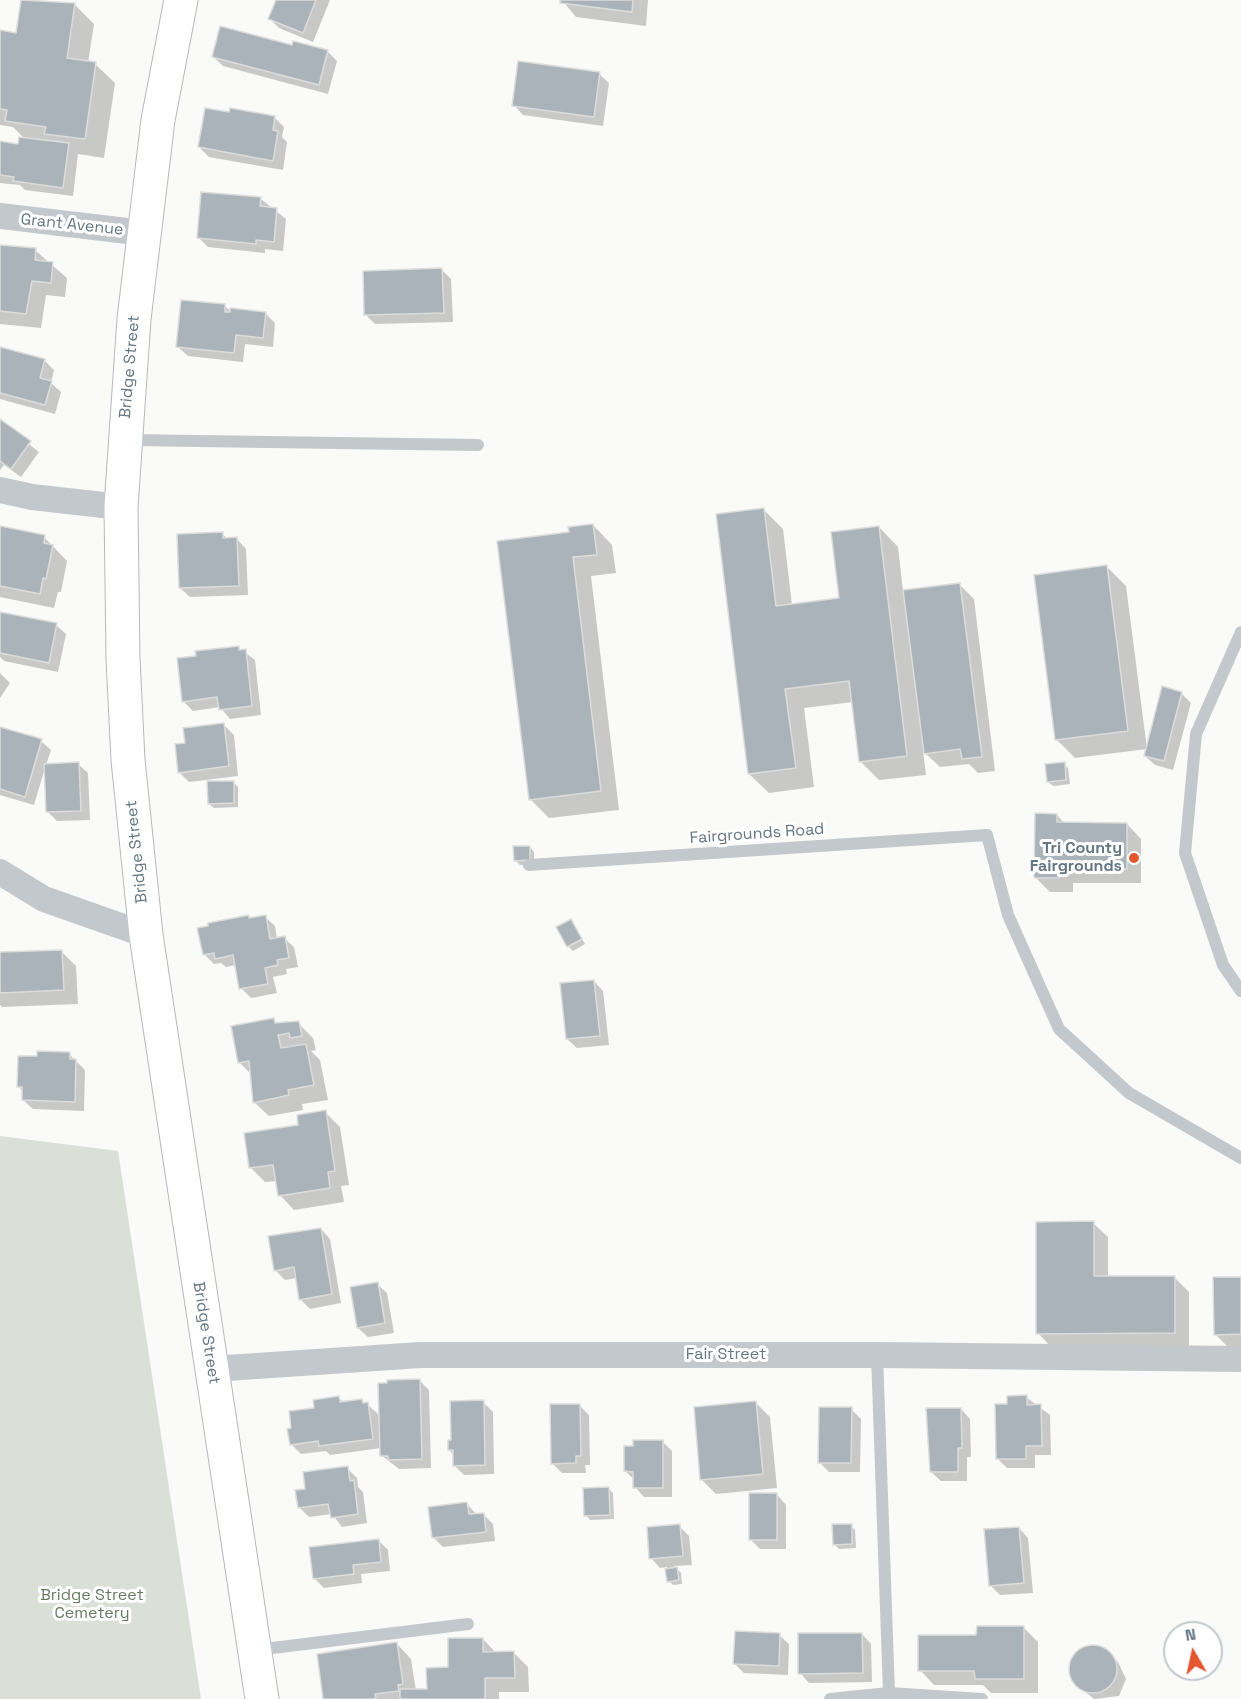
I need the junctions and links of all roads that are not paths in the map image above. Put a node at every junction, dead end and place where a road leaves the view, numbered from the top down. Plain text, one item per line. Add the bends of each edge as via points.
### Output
1 (174, 3) edge
2 (0, 216) edge
3 (144, 233) junction
4 (124, 440) junction
5 (478, 445) dead end
6 (0, 490) edge
7 (121, 507) junction
8 (1241, 632) edge
9 (530, 865) dead end
10 (0, 872) edge
11 (146, 935) junction
12 (1241, 991) edge
13 (1241, 1158) edge
14 (877, 1354) junction
15 (1241, 1359) edge
16 (212, 1369) junction
17 (468, 1624) dead end
18 (254, 1650) junction
19 (890, 1693) junction
20 (262, 1699) edge
21 (830, 1699) edge
22 (982, 1699) edge

1 - 3 highway, Bridge Street
2 - 3 street, Grant Avenue
3 - 4 highway, Bridge Street
4 - 5 lane
4 - 7 highway, Bridge Street
6 - 7 street
7 - 11 highway, Bridge Street via 128,749
8 - 12 lane via 1196,734 1185,853 1223,965
9 - 13 lane, Fairgrounds Road via 987,835 1008,915 1059,1029 1130,1093
10 - 11 street via 44,899
11 - 16 highway, Bridge Street
14 - 15 street, Fair Street
14 - 16 street, Fair Street via 420,1355
14 - 19 lane
16 - 18 highway, Bridge Street
17 - 18 lane
18 - 20 highway, Bridge Street
19 - 21 lane
19 - 22 lane

